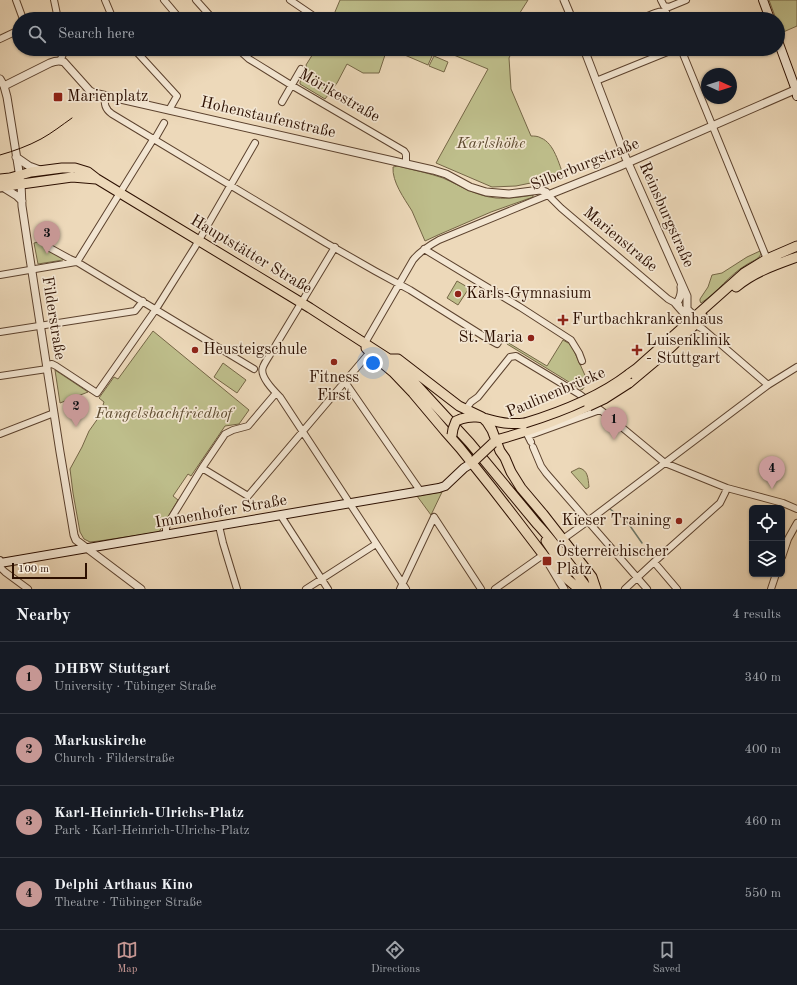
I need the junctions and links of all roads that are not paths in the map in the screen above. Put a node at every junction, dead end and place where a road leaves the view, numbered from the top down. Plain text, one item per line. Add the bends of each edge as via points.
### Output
1 (16, 0) edge
2 (54, 0) edge
3 (105, 0) edge
4 (164, 0) edge
5 (196, 0) edge
6 (290, 0) edge
7 (564, 0) edge
8 (661, 0) edge
9 (686, 0) edge
10 (763, 0) edge
11 (665, 9) junction
12 (20, 12) edge
13 (57, 12) edge
14 (109, 12) edge
15 (174, 12) edge
16 (207, 12) edge
17 (308, 12) edge
18 (569, 12) edge
19 (658, 12) edge
20 (666, 12) edge
21 (767, 12) edge
22 (12, 33) edge
23 (0, 39) edge
24 (62, 56) edge
25 (140, 56) edge
26 (246, 56) edge
27 (587, 56) edge
28 (658, 56) edge
29 (684, 56) edge
30 (784, 56) edge
31 (60, 61) junction
32 (301, 69) dead end
33 (0, 79) edge
34 (596, 81) junction
35 (291, 85) junction
36 (4, 86) junction
37 (797, 91) edge
38 (105, 96) junction
39 (282, 102) dead end
40 (169, 110) junction
41 (164, 123) dead end
42 (712, 126) junction
43 (154, 138) junction
44 (255, 143) dead end
45 (16, 157) junction
46 (628, 163) junction
47 (406, 164) junction
48 (69, 168) junction
49 (43, 170) junction
50 (64, 178) junction
51 (97, 179) junction
52 (20, 180) junction
53 (0, 184) edge
54 (231, 185) junction
55 (120, 193) junction
56 (548, 195) junction
57 (22, 201) junction
58 (199, 240) junction
59 (797, 246) edge
60 (48, 247) dead end
61 (334, 247) junction
62 (424, 249) junction
63 (797, 257) edge
64 (767, 259) junction
65 (77, 262) junction
66 (32, 270) junction
67 (0, 275) edge
68 (680, 281) junction
69 (400, 285) junction
70 (143, 301) junction
71 (301, 302) junction
72 (676, 304) junction
73 (156, 309) junction
74 (688, 309) junction
75 (695, 320) junction
76 (41, 326) junction
77 (0, 332) edge
78 (501, 338) dead end
79 (365, 342) junction
80 (370, 352) junction
81 (389, 359) junction
82 (582, 361) dead end
83 (47, 367) junction
84 (797, 367) edge
85 (254, 369) dead end
86 (0, 376) edge
87 (629, 379) junction
88 (345, 382) junction
89 (768, 385) junction
90 (276, 393) junction
91 (478, 397) junction
92 (466, 409) junction
93 (600, 410) junction
94 (54, 412) junction
95 (482, 417) junction
96 (459, 419) junction
97 (515, 430) junction
98 (303, 431) junction
99 (0, 434) edge
100 (453, 438) junction
101 (495, 442) junction
102 (466, 455) junction
103 (505, 458) junction
104 (473, 462) junction
105 (665, 463) junction
106 (202, 468) junction
107 (464, 468) junction
108 (727, 488) junction
109 (421, 492) junction
110 (350, 504) junction
111 (797, 509) edge
112 (281, 516) junction
113 (588, 521) junction
114 (797, 523) edge
115 (537, 524) junction
116 (219, 526) junction
117 (166, 535) junction
118 (563, 539) junction
119 (376, 544) junction
120 (785, 548) edge
121 (87, 549) junction
122 (544, 556) junction
123 (0, 562) edge
124 (654, 562) junction
125 (592, 577) junction
126 (775, 577) edge
127 (637, 578) junction
128 (322, 579) junction
129 (131, 586) edge
130 (401, 586) edge
131 (28, 589) edge
132 (141, 589) edge
133 (237, 589) edge
134 (306, 589) edge
135 (328, 589) edge
136 (406, 589) edge
137 (481, 589) edge
138 (496, 589) edge
139 (564, 589) edge
140 (579, 589) edge
141 (588, 589) edge
142 (596, 589) edge
143 (602, 589) edge
144 (625, 589) edge
145 (647, 589) edge
146 (677, 589) edge
147 (771, 589) edge

1 - 12 street
2 - 13 street
3 - 14 street
4 - 15 street
5 - 16 street
6 - 17 street
7 - 18 street
8 - 11 street
9 - 11 street
10 - 21 main road
11 - 19 street
11 - 20 street
22 - 23 street
24 - 31 street
25 - 40 street via 177,96
26 - 35 street, Mörikestraße
27 - 34 street, Reinsburgstraße
28 - 34 street
29 - 42 street
30 - 37 main road
31 - 36 street via 50,63
31 - 38 street via 64,62 90,91
32 - 35 street
33 - 36 street, Filderstraße
34 - 46 street, Reinsburgstraße
35 - 39 street
35 - 47 street, Mörikestraße via 404,151
36 - 45 street, Filderstraße
37 - 42 street, Silberburgstraße
38 - 40 street, Hohenstaufenstraße
38 - 43 street via 108,111
40 - 47 street, Hohenstaufenstraße
41 - 43 street
42 - 46 street, Silberburgstraße
42 - 64 street
43 - 54 street
43 - 55 street
44 - 54 street
45 - 49 street via 29,166
45 - 52 street, Filderstraße
46 - 56 street, Silberburgstraße
46 - 68 street, Reinsburgstraße
47 - 56 street, Hohenstaufenstraße via 446,174 470,187 486,192 509,194 540,190
48 - 49 main road, Hauptstätter Straße
48 - 50 main road
48 - 51 main road, Hauptstätter Straße via 88,172
49 - 52 main road, Hauptstätter Straße via 29,173
50 - 51 main road, Hauptstätter Straße
50 - 52 main road, Hauptstätter Straße
51 - 55 main road, Hauptstätter Straße
52 - 53 main road
52 - 57 street, Filderstraße
53 - 57 street
54 - 58 street
54 - 61 street
55 - 58 main road, Hauptstätter Straße
55 - 65 street
56 - 62 street, Silberburgstraße via 439,240
56 - 72 street, Marienstraße
57 - 66 street, Filderstraße
58 - 71 main road, Hauptstätter Straße
58 - 73 street
59 - 64 main road
60 - 65 street
61 - 69 street
61 - 71 street
62 - 69 street, Silberburgstraße via 416,257
62 - 82 street via 571,340
63 - 75 main road via 770,267 742,282
64 - 75 main road via 744,273
65 - 66 street
65 - 70 street
66 - 67 street
66 - 76 street, Filderstraße
68 - 72 street, Reinsburgstraße via 681,294
68 - 74 street, Reinsburgstraße
69 - 78 street via 498,344
69 - 79 street, Silberburgstraße
70 - 73 street
70 - 76 street via 135,311
71 - 79 main road, Hauptstätter Straße
71 - 90 street via 263,367 264,377
72 - 74 street, Marienstraße
72 - 75 street, Marienstraße
73 - 83 street via 97,393 56,366 52,364
73 - 85 street
74 - 75 street, Reinsburgstraße
75 - 87 main road via 642,373
75 - 89 street, Marienstraße
76 - 77 street
76 - 83 street, Filderstraße
79 - 80 main road via 365,347
79 - 81 main road, Hauptstätter Straße
80 - 88 street
80 - 100 main road via 403,382
81 - 92 main road, Hauptstätter Straße via 398,359
81 - 115 main road, Hauptstätter Straße via 470,443
83 - 86 street
83 - 94 street, Filderstraße
84 - 89 street
87 - 97 main road, Paulinenbrücke, bridge via 588,399 525,423
87 - 97 main road, Paulinenbrücke, bridge via 604,399 572,414 538,427
88 - 98 street
88 - 109 street
89 - 105 street
90 - 98 street
90 - 106 street via 248,426 225,434
91 - 92 street
91 - 93 street via 510,357 518,356
91 - 95 street via 474,408
92 - 95 main road
92 - 96 main road
93 - 105 street
93 - 113 street via 531,442 546,473
94 - 99 street
94 - 121 street, Filderstraße via 74,535
95 - 96 main road
95 - 97 main road
95 - 101 main road via 488,424
96 - 100 main road, bridge via 453,429
97 - 101 main road, Paulinenbrücke via 502,433
97 - 103 main road via 506,444
98 - 106 street via 248,496
98 - 110 street
100 - 102 main road
101 - 103 main road
101 - 104 main road, bridge
102 - 104 main road
102 - 107 main road
103 - 118 main road via 521,488
104 - 107 main road
104 - 122 main road
105 - 108 street
105 - 113 street
106 - 117 street via 167,526
107 - 109 main road, Immenhofer Straße via 445,486
108 - 111 street
108 - 124 street via 720,503
109 - 110 main road, Immenhofer Straße
110 - 112 main road, Immenhofer Straße
110 - 119 street
112 - 116 main road, Immenhofer Straße
112 - 128 street
113 - 118 street
113 - 127 street
114 - 120 street
115 - 140 main road, Hauptstätter Straße via 547,544
115 - 141 main road, Hauptstätter Straße
116 - 117 main road, Immenhofer Straße
116 - 133 street
117 - 121 main road, Immenhofer Straße
118 - 125 main road
119 - 128 street
119 - 130 street
121 - 123 main road, Immenhofer Straße
121 - 129 street, Filderstraße
122 - 138 street
122 - 139 street
122 - 140 main road
123 - 131 street via 5,572
124 - 127 street
124 - 146 street
125 - 142 main road
125 - 143 street
126 - 147 street
127 - 144 street
127 - 145 street
128 - 134 street
128 - 135 street
129 - 132 street, Filderstraße
130 - 136 street
130 - 137 street via 434,517

